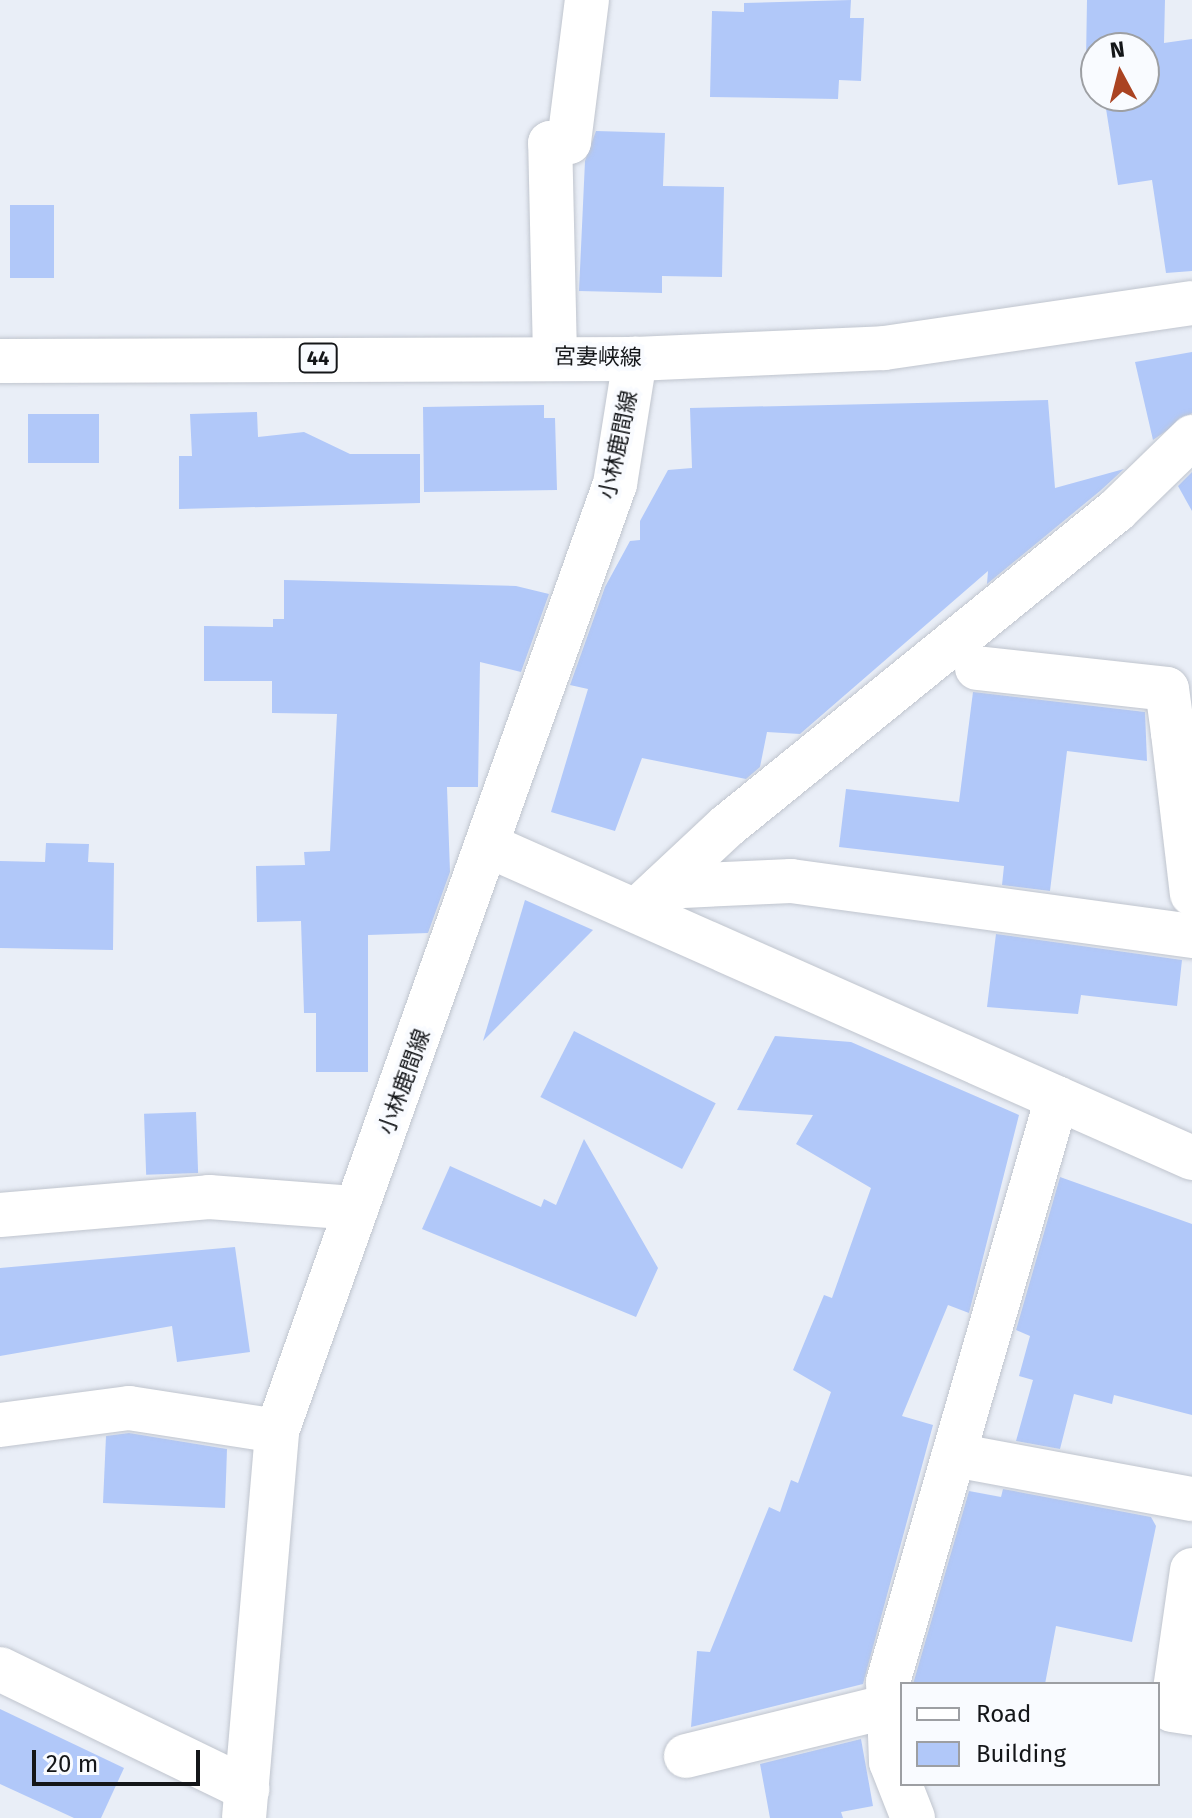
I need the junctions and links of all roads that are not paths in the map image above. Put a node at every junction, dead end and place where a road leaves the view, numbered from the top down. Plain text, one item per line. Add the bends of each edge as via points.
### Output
1 (587, 0) edge
2 (1192, 303) edge
3 (555, 356) junction
4 (635, 359) junction
5 (0, 361) edge
6 (1192, 437) edge
7 (977, 668) dead end
8 (1182, 732) edge
9 (489, 846) junction
10 (1191, 878) edge
11 (650, 897) junction
12 (1192, 936) edge
13 (1057, 1098) junction
14 (1192, 1158) edge
15 (357, 1208) junction
16 (0, 1215) edge
17 (0, 1425) edge
18 (277, 1431) junction
19 (954, 1455) junction
20 (1192, 1499) edge
21 (1192, 1570) edge
22 (0, 1669) edge
23 (886, 1707) junction
24 (1192, 1713) edge
25 (686, 1756) dead end
26 (900, 1785) edge
27 (900, 1786) edge
28 (246, 1804) edge
29 (913, 1818) edge

1 - 3 street via 569,142 550,143
2 - 4 street, 宮妻峡線 / 44 via 884,348
3 - 4 street, 宮妻峡線 / 44
3 - 5 street, 宮妻峡線 / 44
4 - 9 street, 小林鹿間線 via 615,484
6 - 11 street via 1117,510
7 - 8 street via 1167,689
8 - 10 street
9 - 11 street
9 - 15 street, 小林鹿間線
11 - 12 street via 791,881
11 - 13 street
13 - 14 street
13 - 19 street
15 - 16 street via 209,1197
15 - 18 street, 小林鹿間線
17 - 18 street via 129,1408
18 - 28 street, 小林鹿間線
19 - 20 street
19 - 23 street via 899,1634
21 - 24 street via 1172,1710
22 - 28 street
23 - 25 street
23 - 26 street via 891,1762
27 - 29 street

